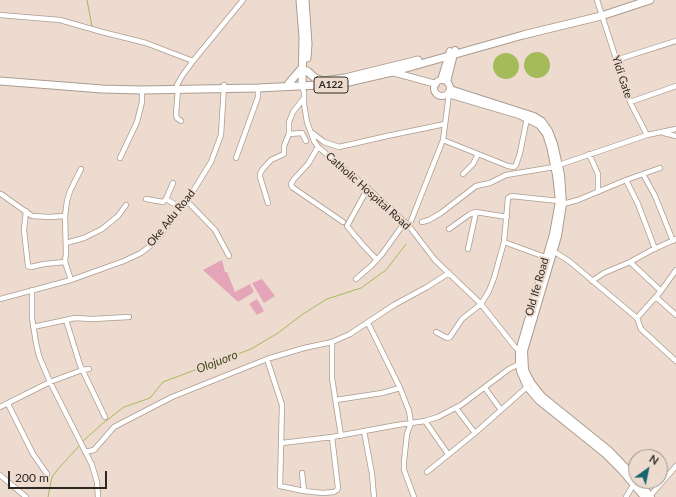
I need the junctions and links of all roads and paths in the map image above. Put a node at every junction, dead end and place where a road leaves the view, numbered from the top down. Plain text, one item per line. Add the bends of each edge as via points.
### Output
1 (243, 0) edge
2 (300, 0) edge
3 (305, 0) edge
4 (597, 0) edge
5 (640, 0) edge
6 (650, 0) edge
7 (601, 14) junction
8 (0, 15) edge
9 (676, 41) edge
10 (452, 52) junction
11 (616, 60) junction
12 (193, 61) junction
13 (305, 67) junction
14 (392, 72) junction
15 (0, 80) edge
16 (323, 81) junction
17 (441, 82) junction
18 (289, 83) junction
19 (304, 85) junction
20 (676, 86) edge
21 (177, 87) junction
22 (224, 87) junction
23 (119, 88) junction
24 (258, 88) junction
25 (142, 90) junction
26 (449, 92) junction
27 (304, 98) junction
28 (630, 102) junction
29 (527, 118) junction
30 (181, 121) dead end
31 (445, 124) junction
32 (676, 129) edge
33 (310, 131) junction
34 (662, 132) junction
35 (289, 134) junction
36 (647, 135) junction
37 (676, 136) edge
38 (443, 140) junction
39 (306, 141) dead end
40 (318, 147) junction
41 (478, 154) junction
42 (589, 154) junction
43 (120, 158) dead end
44 (236, 158) dead end
45 (556, 166) junction
46 (660, 168) dead end
47 (81, 169) dead end
48 (463, 174) dead end
49 (643, 174) junction
50 (626, 180) junction
51 (173, 183) dead end
52 (368, 188) junction
53 (598, 192) junction
54 (1, 194) dead end
55 (146, 199) dead end
56 (166, 199) junction
57 (187, 201) junction
58 (561, 202) junction
59 (268, 203) dead end
60 (126, 205) dead end
61 (181, 208) junction
62 (26, 211) junction
63 (476, 212) junction
64 (65, 216) junction
65 (507, 216) junction
66 (343, 222) dead end
67 (405, 222) junction
68 (422, 222) dead end
69 (409, 226) junction
70 (449, 229) dead end
71 (555, 235) junction
72 (674, 240) edge
73 (504, 242) junction
74 (66, 243) junction
75 (468, 248) dead end
76 (655, 249) junction
77 (553, 251) junction
78 (229, 256) dead end
79 (545, 257) junction
80 (377, 260) junction
81 (65, 262) junction
82 (630, 262) junction
83 (676, 270) edge
84 (449, 273) junction
85 (356, 279) dead end
86 (71, 280) junction
87 (592, 281) junction
88 (32, 290) junction
89 (661, 291) junction
90 (656, 297) junction
91 (0, 299) edge
92 (481, 304) junction
93 (676, 315) edge
94 (129, 317) dead end
95 (637, 318) junction
96 (66, 320) junction
97 (368, 323) junction
98 (33, 327) junction
99 (436, 332) dead end
100 (332, 342) junction
101 (520, 351) junction
102 (267, 359) junction
103 (676, 361) edge
104 (519, 364) junction
105 (82, 370) junction
106 (89, 370) dead end
107 (50, 382) junction
108 (527, 387) junction
109 (400, 388) junction
110 (485, 388) junction
111 (336, 400) junction
112 (8, 404) junction
113 (0, 407) edge
114 (456, 408) junction
115 (501, 410) junction
116 (105, 417) dead end
117 (425, 421) junction
118 (412, 423) junction
119 (364, 431) junction
120 (476, 433) junction
121 (341, 436) junction
122 (332, 437) junction
123 (282, 443) junction
124 (85, 450) junction
125 (448, 454) junction
126 (676, 466) edge
127 (427, 472) dead end
128 (628, 472) edge
129 (302, 473) dead end
130 (47, 474) dead end
131 (628, 474) edge
132 (0, 475) edge
133 (304, 491) junction
134 (26, 497) edge
135 (98, 497) edge
136 (374, 497) edge
137 (414, 497) edge
138 (648, 497) edge

1 - 12 street
2 - 13 highway
3 - 13 highway via 308,44
4 - 7 street, Yidi Gate
5 - 7 highway, A122
6 - 7 highway, A122
7 - 10 highway, A122
7 - 11 street, Yidi Gate
8 - 12 street via 60,20 146,43
9 - 11 street
10 - 14 highway, A122
10 - 16 highway, A122
10 - 17 main road
11 - 28 street, Yidi Gate
12 - 21 street via 180,78
13 - 16 highway via 312,76
13 - 18 highway
13 - 19 highway
14 - 17 main road
14 - 19 highway, A122 via 340,84
15 - 23 highway, A122
16 - 19 highway, A122
17 - 26 main road via 450,85
17 - 26 main road, Old Ife Road via 435,90 437,93 442,96
18 - 19 highway, A122
18 - 22 highway, A122
19 - 24 highway, A122
19 - 27 street, Catholic Hospital Road
20 - 28 street
21 - 22 highway, A122
21 - 23 highway, A122
21 - 25 highway, A122
21 - 30 street via 176,118
22 - 24 highway, A122
22 - 57 street, Oke Adu Road via 219,143 205,173
23 - 25 highway, A122
24 - 44 street via 258,96
25 - 43 street via 137,122
26 - 29 main road, Old Ife Road
26 - 31 street
26 - 45 main road, Old Ife Road via 519,110 542,121 552,136
27 - 33 street, Catholic Hospital Road
27 - 35 street via 293,112 288,127
28 - 36 street, Yidi Gate
29 - 41 street via 520,153 514,167
29 - 45 main road, Old Ife Road via 539,125 546,134
31 - 33 street via 339,148 324,142
31 - 38 street
32 - 34 street
33 - 40 street, Catholic Hospital Road
34 - 36 street
34 - 37 street
35 - 39 street via 302,133
35 - 59 street via 283,155 271,160 260,174
36 - 42 street
38 - 41 street
38 - 69 street
40 - 52 street, Catholic Hospital Road
40 - 66 street via 291,184
41 - 48 street
42 - 45 street
42 - 53 street via 598,174
45 - 58 main road, Old Ife Road via 561,175
45 - 68 street via 506,175 490,183 476,186 441,213
46 - 49 street
47 - 64 street via 70,191
49 - 50 street
49 - 72 street via 656,196
50 - 53 street
50 - 76 street
51 - 56 street
52 - 67 street, Catholic Hospital Road
52 - 80 street via 348,226
53 - 58 street
54 - 62 street
55 - 56 street via 163,202
56 - 61 street
57 - 61 street, Oke Adu Road
57 - 78 street via 215,230
58 - 65 street via 511,196 507,200
58 - 71 main road, Old Ife Road
60 - 74 street via 118,216 102,229
61 - 86 street, Oke Adu Road via 154,242 141,253
62 - 64 street via 32,216
62 - 81 street via 24,230 28,266 31,268
63 - 65 street
63 - 70 street
63 - 75 street
64 - 74 street
65 - 73 street
67 - 69 street, Catholic Hospital Road
67 - 80 street
69 - 84 street, Catholic Hospital Road via 428,252
71 - 77 main road, Old Ife Road
71 - 79 main road, Old Ife Road
72 - 76 street
73 - 79 street
73 - 92 street via 492,284
74 - 81 street
76 - 82 street
77 - 87 street
77 - 128 main road, Old Ife Road via 524,351 525,370 542,396 609,450
79 - 101 main road, Old Ife Road
80 - 85 street
81 - 86 street
82 - 87 street
82 - 89 street
83 - 89 street
84 - 92 street, Catholic Hospital Road
84 - 97 street
86 - 88 street, Oke Adu Road
87 - 95 street
88 - 91 street, Oke Adu Road
88 - 98 street
89 - 90 street
90 - 93 street
90 - 95 street
92 - 99 street via 466,316 450,337
92 - 101 street, Catholic Hospital Road
94 - 96 street
95 - 103 street via 641,329
96 - 98 street
96 - 105 street
97 - 100 street
97 - 109 street
98 - 107 street via 39,356
100 - 102 street
100 - 111 street via 331,371
101 - 104 main road, Old Ife Road
102 - 123 street via 281,400
102 - 124 street via 166,400 114,427 94,450
104 - 108 main road, Old Ife Road
104 - 110 street
105 - 106 street
105 - 107 street
105 - 116 street
107 - 112 street
107 - 124 street
108 - 115 street
108 - 131 main road, Old Ife Road via 539,401
109 - 111 street
109 - 118 street
110 - 114 street
110 - 115 street
111 - 121 street
112 - 113 street
112 - 130 street via 33,454
114 - 117 street
114 - 120 street
115 - 120 street
117 - 118 street
117 - 125 street
118 - 119 street
118 - 137 street via 407,434 404,461 406,478
119 - 121 street
119 - 136 street
120 - 125 street
121 - 122 street
122 - 123 street
122 - 133 street via 338,488 334,492 324,493
123 - 133 street via 280,486
124 - 135 street via 96,473
125 - 127 street
126 - 138 street
129 - 133 street
132 - 134 street

